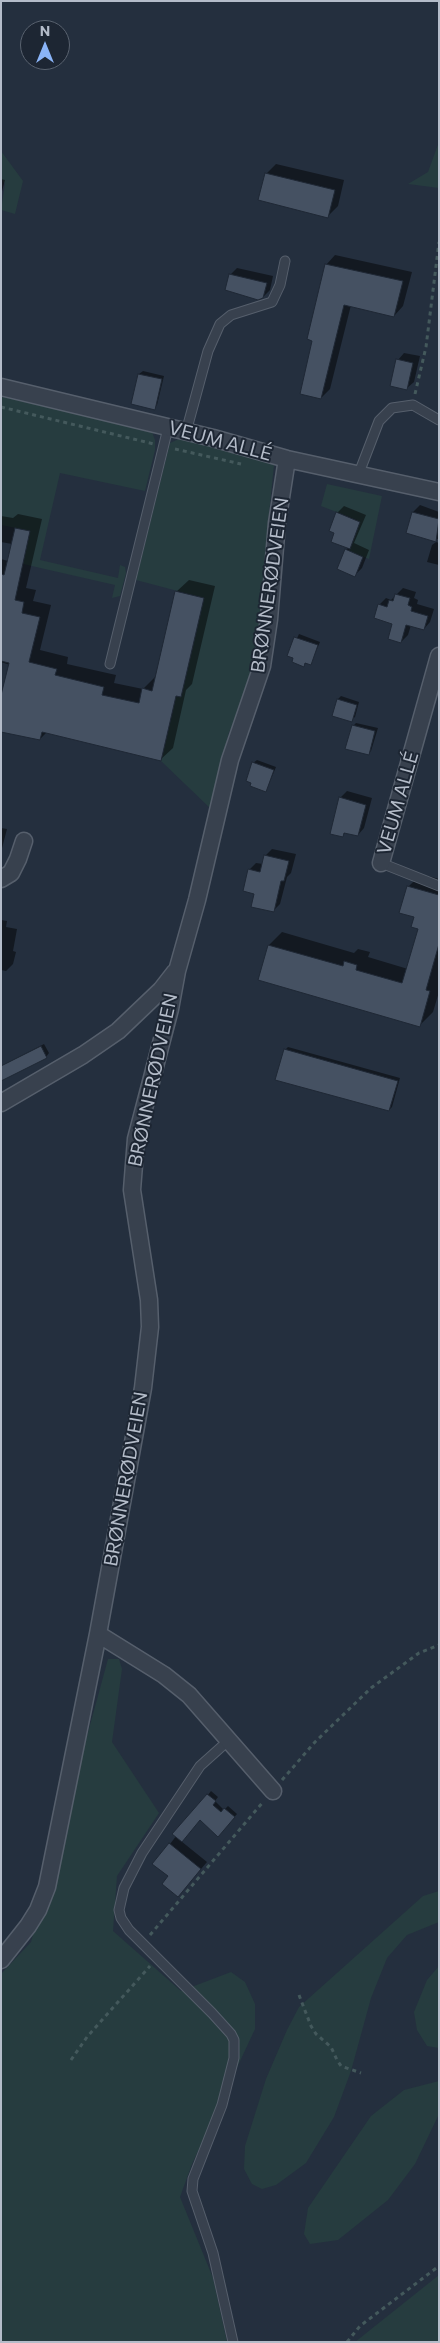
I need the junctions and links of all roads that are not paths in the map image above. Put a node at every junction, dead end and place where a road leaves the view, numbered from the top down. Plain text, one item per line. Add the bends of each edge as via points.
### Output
1 (285, 261) dead end
2 (1, 387) edge
3 (439, 420) edge
4 (168, 428) junction
5 (186, 432) junction
6 (287, 459) junction
7 (359, 473) junction
8 (439, 492) edge
9 (439, 656) edge
10 (110, 664) dead end
11 (24, 841) dead end
12 (381, 863) joint
13 (1, 879) edge
14 (439, 886) edge
15 (177, 971) junction
16 (1, 1103) edge
17 (98, 1634) junction
18 (229, 1740) junction
19 (273, 1791) dead end
20 (1, 1960) edge
21 (233, 2342) edge

1 - 5 lane via 272,302 232,314 220,324 208,351
2 - 4 street, VEUM ALLÉ
3 - 7 lane via 413,405 400,405 386,412 379,421
4 - 5 street, VEUM ALLÉ
4 - 10 lane
5 - 6 street, VEUM ALLÉ
6 - 7 street, VEUM ALLÉ
6 - 15 street, BRØNNERØDVEIEN via 262,666 230,760
7 - 8 street, VEUM ALLÉ
9 - 12 street, VEUM ALLÉ
11 - 13 street via 11,873
12 - 14 lane
15 - 16 street via 118,1031
15 - 17 street, BRØNNERØDVEIEN via 132,1166 134,1212 149,1300 150,1327 143,1388
17 - 18 street via 183,1690
17 - 20 street, BRØNNERØDVEIEN via 47,1886 38,1910
18 - 19 street
18 - 21 lane via 208,1757 190,1780 142,1853 121,1896 118,1910 123,1922 212,2012 234,2040 234,2058 222,2105 193,2180 192,2191 214,2253

